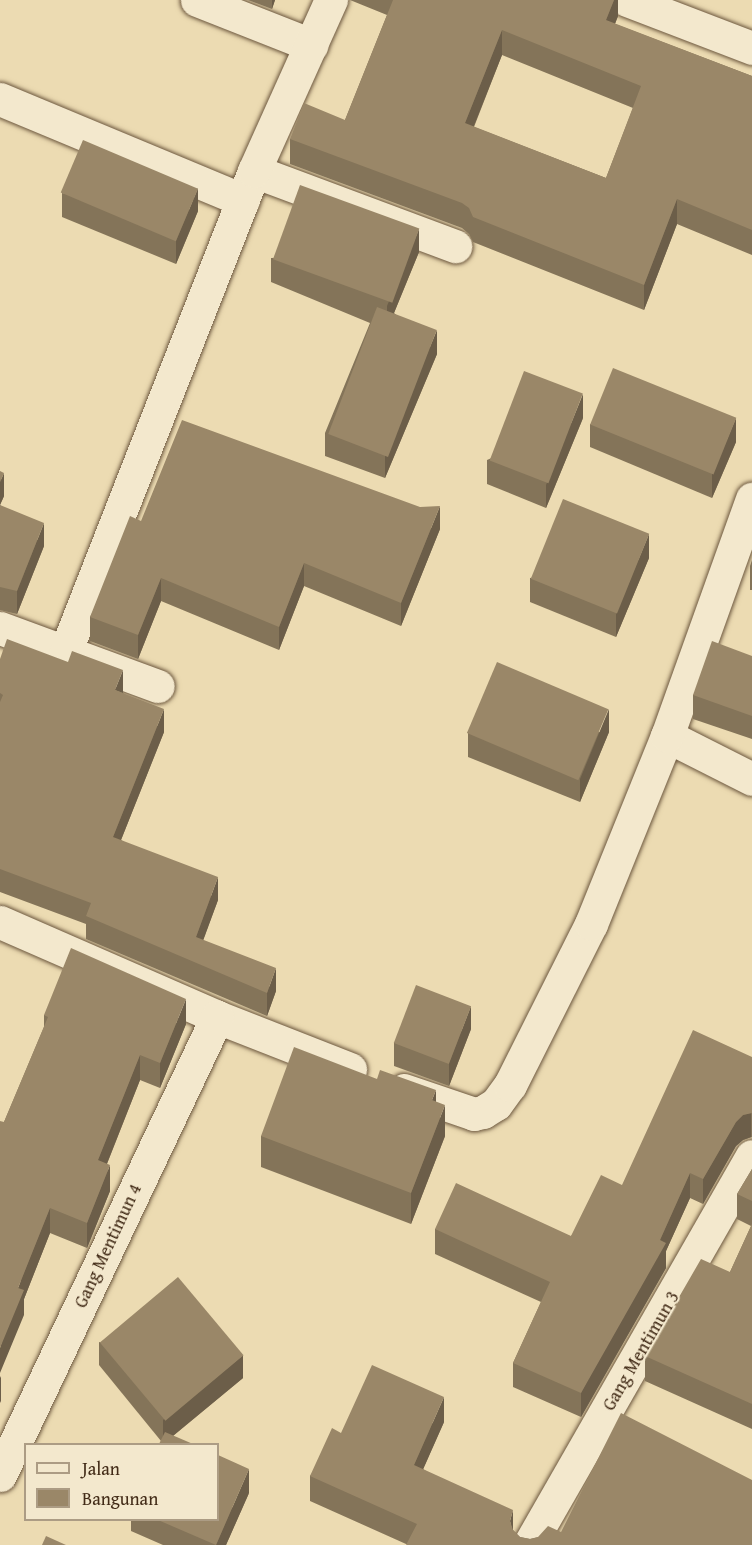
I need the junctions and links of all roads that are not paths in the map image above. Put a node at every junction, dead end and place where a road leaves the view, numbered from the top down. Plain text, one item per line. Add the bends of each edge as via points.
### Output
1 (197, 0) edge
2 (332, 0) edge
3 (627, 0) edge
4 (311, 45) junction
5 (752, 48) edge
6 (0, 99) edge
7 (248, 186) junction
8 (455, 246) dead end
9 (158, 415) junction
10 (191, 427) edge
11 (752, 499) edge
12 (0, 628) edge
13 (66, 650) junction
14 (158, 686) dead end
15 (668, 736) junction
16 (752, 779) edge
17 (0, 922) edge
18 (217, 1017) junction
19 (752, 1156) edge
20 (0, 1475) edge
21 (529, 1545) edge

1 - 4 street
2 - 4 street
3 - 5 street
4 - 7 street
6 - 7 street
7 - 8 street
7 - 9 street
9 - 10 street
9 - 13 street
11 - 15 street
12 - 13 street
13 - 14 street
15 - 16 street
15 - 18 street via 586,935 510,1085 490,1109 474,1114 459,1111
17 - 18 street
18 - 20 street, Gang Mentimun 4
19 - 21 street, Gang Mentimun 3

